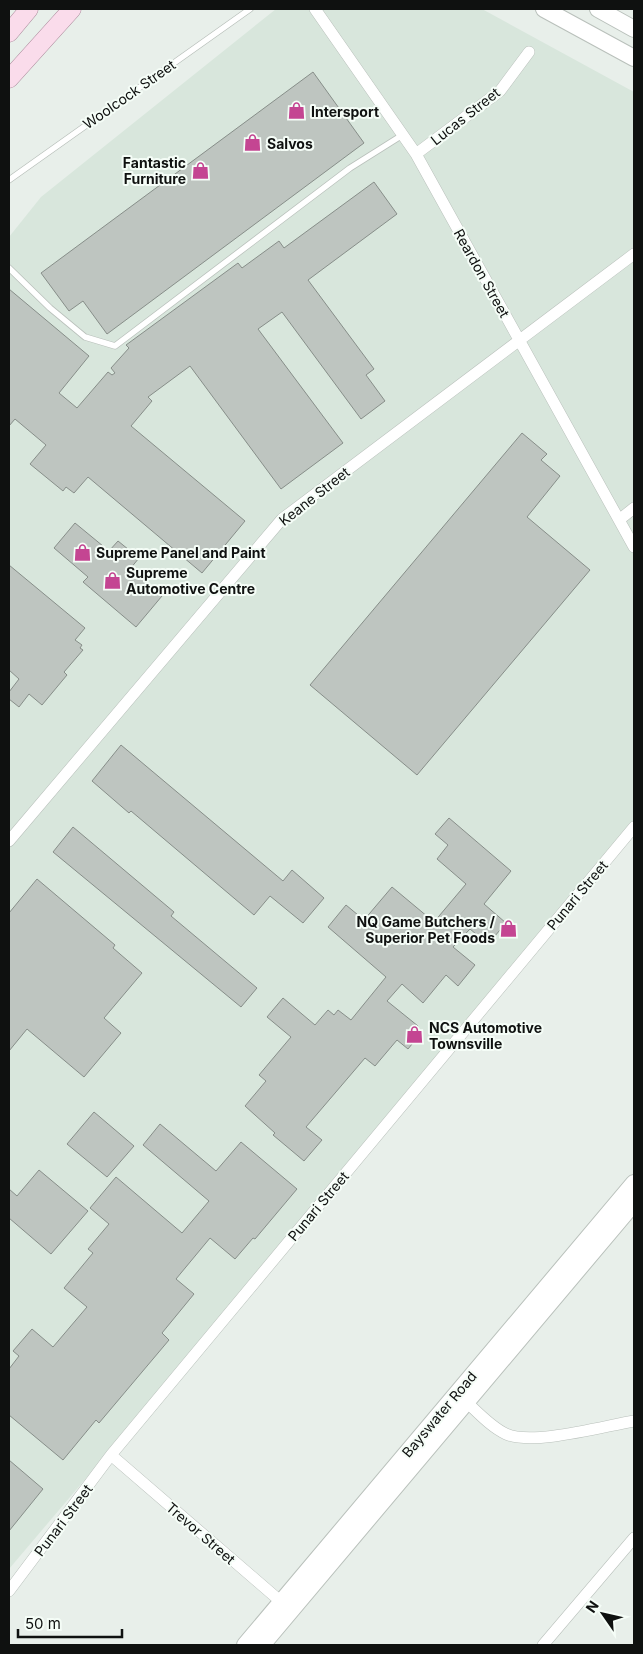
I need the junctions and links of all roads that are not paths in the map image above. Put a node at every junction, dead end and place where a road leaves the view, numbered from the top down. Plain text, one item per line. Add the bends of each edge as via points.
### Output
1 (29, 9) edge
2 (72, 9) edge
3 (250, 9) edge
4 (315, 9) edge
5 (544, 9) edge
6 (598, 9) edge
7 (634, 28) edge
8 (9, 33) edge
9 (529, 52) dead end
10 (634, 58) edge
11 (9, 79) edge
12 (404, 134) junction
13 (416, 154) junction
14 (9, 180) edge
15 (634, 254) edge
16 (9, 268) edge
17 (520, 342) junction
18 (634, 508) edge
19 (619, 520) junction
20 (634, 547) edge
21 (634, 827) edge
22 (9, 841) edge
23 (634, 1183) edge
24 (634, 1203) edge
25 (462, 1398) junction
26 (634, 1421) edge
27 (111, 1455) junction
28 (634, 1538) edge
29 (9, 1591) edge
30 (286, 1606) junction
31 (245, 1645) edge
32 (262, 1645) edge
33 (543, 1645) edge

1 - 8 main road
2 - 11 main road
3 - 14 lane, Woolcock Street
4 - 12 street, Reardon Street
5 - 10 main road
6 - 7 main road
9 - 13 street, Lucas Street via 500,91
12 - 13 street, Reardon Street
12 - 16 lane via 350,168 115,346 85,337
13 - 17 street, Reardon Street
15 - 17 street, Keane Street
17 - 19 street, Reardon Street
17 - 22 street, Keane Street via 282,519
18 - 19 street
19 - 20 street, Reardon Street
21 - 27 street, Punari Street
23 - 25 main road, Bayswater Road
24 - 25 main road, Bayswater Road
25 - 26 street via 506,1434 524,1438
25 - 30 main road, Bayswater Road
27 - 29 street, Punari Street
27 - 30 street, Trevor Street
28 - 33 street
30 - 31 main road, Bayswater Road
30 - 32 main road, Bayswater Road

